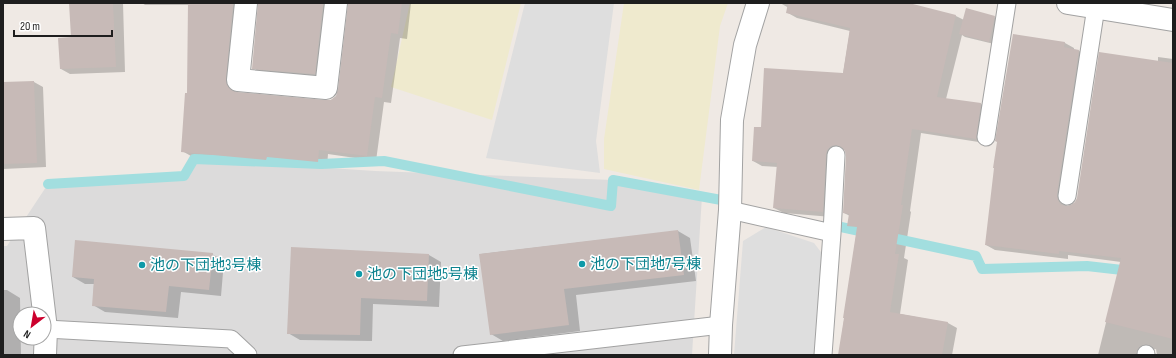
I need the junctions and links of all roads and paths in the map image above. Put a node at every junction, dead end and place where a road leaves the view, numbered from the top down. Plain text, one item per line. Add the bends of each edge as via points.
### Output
1 (246, 3) edge
2 (336, 3) edge
3 (758, 3) edge
4 (1007, 3) edge
5 (1068, 3) edge
6 (1096, 8) junction
7 (1173, 20) edge
8 (986, 137) dead end
9 (836, 156) dead end
10 (1066, 196) dead end
11 (730, 210) junction
12 (3, 229) edge
13 (832, 232) junction
14 (43, 306) edge
15 (721, 325) junction
16 (52, 329) edge
17 (248, 355) edge
18 (462, 355) edge
19 (720, 355) edge
20 (823, 355) edge

1 - 2 street via 238,80 326,88
3 - 11 street via 746,45 732,120
4 - 8 lane
5 - 6 street
6 - 7 street
6 - 10 lane
9 - 13 lane
11 - 13 lane
11 - 15 street
12 - 14 street via 34,228
13 - 20 lane
15 - 18 lane
15 - 19 street
16 - 17 lane via 231,339

